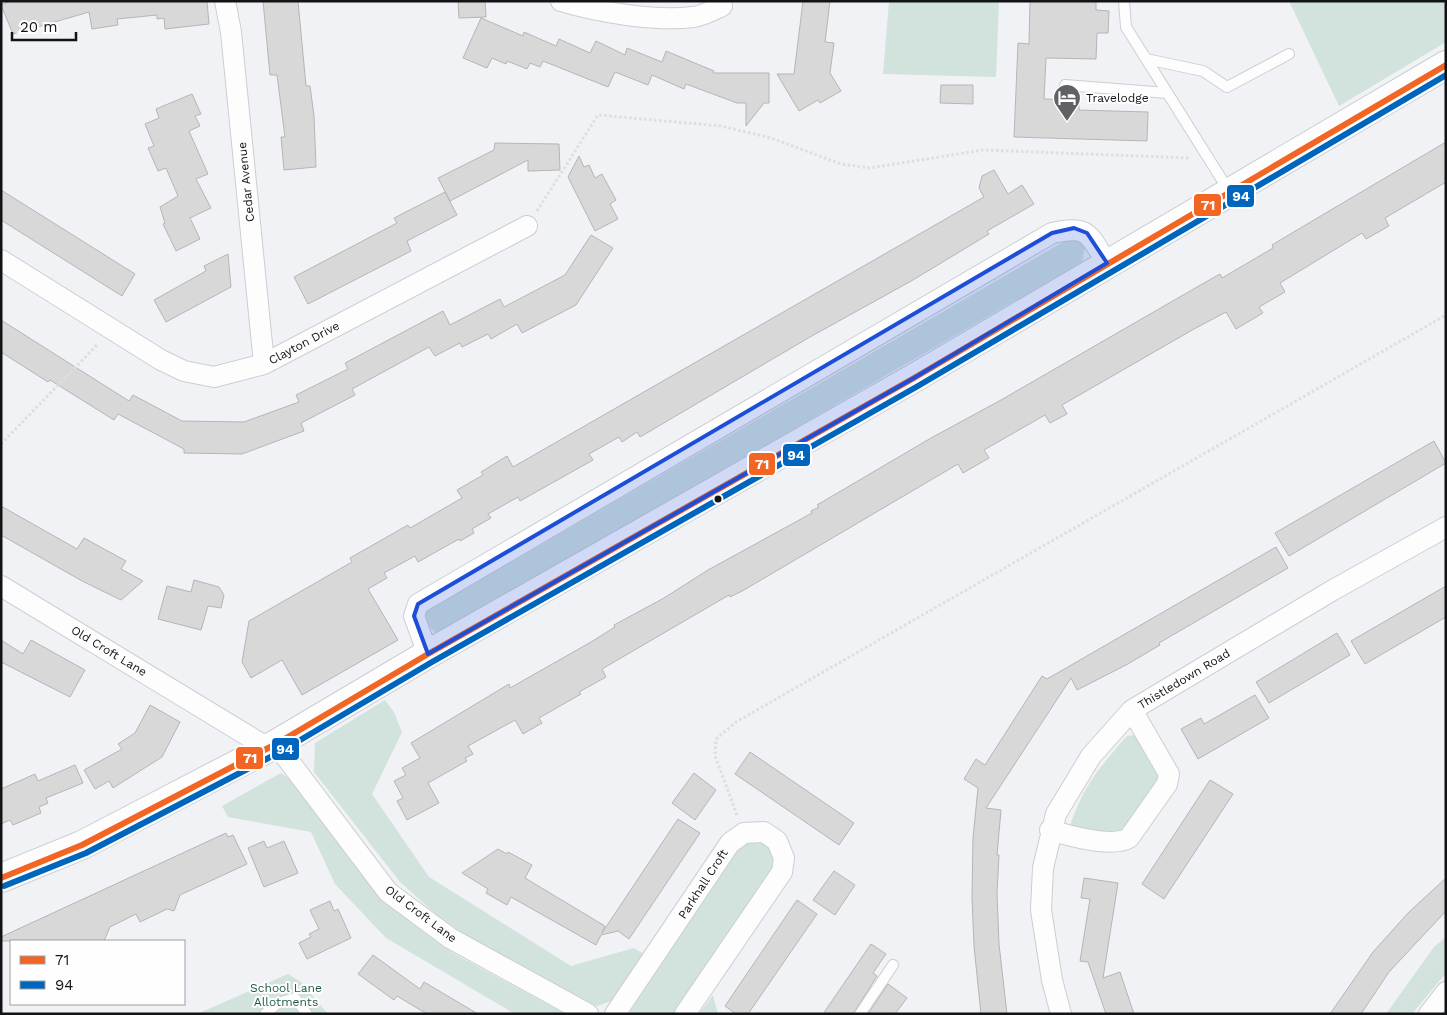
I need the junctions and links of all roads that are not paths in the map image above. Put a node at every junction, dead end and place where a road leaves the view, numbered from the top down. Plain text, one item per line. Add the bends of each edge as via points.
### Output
1 (225, 1) edge
2 (561, 1) edge
3 (1124, 1) edge
4 (722, 6) dead end
5 (1290, 54) dead end
6 (1146, 59) junction
7 (1443, 70) edge
8 (1065, 85) dead end
9 (1167, 93) junction
10 (1229, 192) junction
11 (527, 226) road end
12 (1, 260) edge
13 (1107, 263) junction
14 (264, 364) junction
15 (1446, 527) edge
16 (1, 586) edge
17 (428, 654) junction
18 (1132, 710) junction
19 (272, 746) junction
20 (1050, 830) junction
21 (1, 878) edge
22 (893, 965) dead end
23 (1446, 992) edge
24 (265, 1014) edge
25 (307, 1014) edge
26 (588, 1014) edge
27 (615, 1014) edge
28 (685, 1014) edge
29 (860, 1014) edge
30 (1061, 1014) edge
31 (1429, 1014) edge

1 - 14 street, Cedar Avenue via 231,32
2 - 4 street via 580,7 660,18 695,17
3 - 6 lane via 1126,27
5 - 6 lane via 1227,87 1203,71
6 - 9 lane
7 - 10 main road
8 - 9 lane
9 - 10 lane
10 - 13 main road
11 - 14 street, Clayton Drive
12 - 14 street, Clayton Drive via 114,328 160,360 184,370 214,377
13 - 17 main road via 769,462
13 - 17 street via 1087,233 1074,228 1052,234 418,604 414,616
15 - 18 street, Thistledown Road
16 - 19 street, Old Croft Lane
17 - 19 main road
18 - 20 street, Thistledown Road via 1091,756 1056,814
18 - 20 street via 1169,774 1167,784 1129,838 1120,843
19 - 21 main road via 82,845
19 - 26 street, Old Croft Lane via 388,892 450,938
20 - 30 street, Thistledown Road via 1043,868 1041,910
22 - 29 lane
23 - 31 street
24 - 25 lane via 278,1003 295,998
27 - 28 street, Parkhall Croft via 730,843 744,833 764,832 777,841 784,858 782,872

